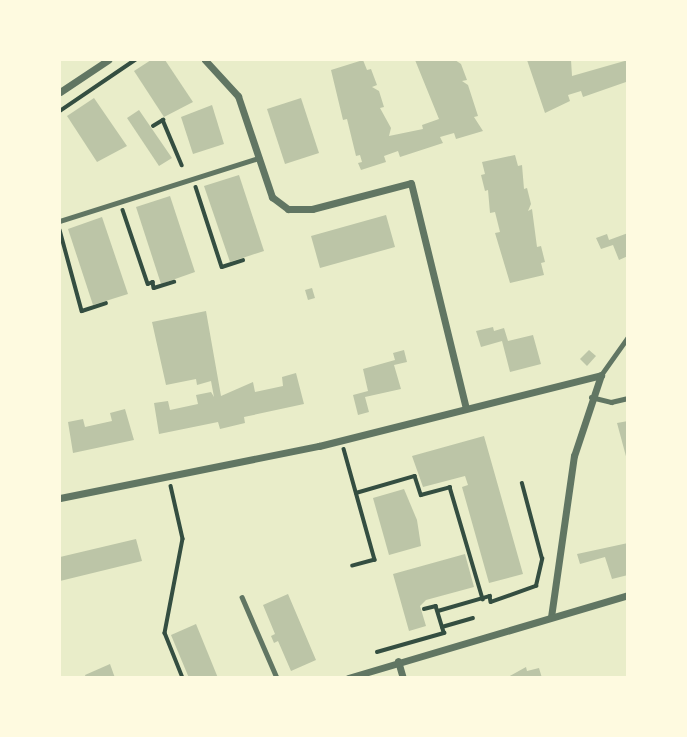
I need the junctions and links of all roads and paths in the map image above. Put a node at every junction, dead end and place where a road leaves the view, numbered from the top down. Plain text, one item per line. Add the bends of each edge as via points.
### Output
1 (108, 60) edge
2 (135, 60) edge
3 (205, 60) edge
4 (60, 92) edge
5 (60, 111) edge
6 (153, 126) dead end
7 (260, 158) junction
8 (183, 165) dead end
9 (193, 178) junction
10 (120, 201) junction
11 (60, 221) edge
12 (60, 228) edge
13 (243, 260) dead end
14 (174, 282) dead end
15 (106, 303) dead end
16 (628, 337) edge
17 (601, 376) junction
18 (591, 397) junction
19 (628, 398) edge
20 (466, 408) junction
21 (342, 440) junction
22 (169, 475) junction
23 (522, 484) dead end
24 (356, 493) junction
25 (60, 498) edge
26 (353, 566) dead end
27 (628, 595) edge
28 (242, 597) dead end
29 (483, 599) junction
30 (424, 609) dead end
31 (438, 611) junction
32 (551, 617) junction
33 (473, 618) dead end
34 (443, 630) junction
35 (446, 638) dead end
36 (377, 652) dead end
37 (398, 661) junction
38 (183, 677) edge
39 (277, 677) edge
40 (348, 677) edge
41 (403, 677) edge

1 - 4 street
2 - 5 path
3 - 7 street via 238,96
6 - 8 path via 163,120
7 - 9 lane
7 - 20 street via 272,197 288,209 312,209 411,183
9 - 10 lane
9 - 13 path via 222,267
10 - 11 lane
10 - 14 path via 148,284 153,282 155,288
12 - 15 path via 82,311
16 - 17 lane
17 - 18 street
17 - 20 street
18 - 19 lane via 611,402
18 - 32 street via 564,512
20 - 21 street
21 - 22 street
21 - 24 path
22 - 25 street
22 - 38 path via 183,539 165,633
23 - 29 path via 542,559 540,578 528,592 491,602 490,596
24 - 26 path via 375,560
24 - 29 path via 415,476 421,495 450,487
27 - 32 street
28 - 39 lane
29 - 31 path
30 - 31 path via 436,606
31 - 34 path
32 - 37 street
33 - 34 path
34 - 35 path
34 - 36 path
37 - 40 street
37 - 41 street

